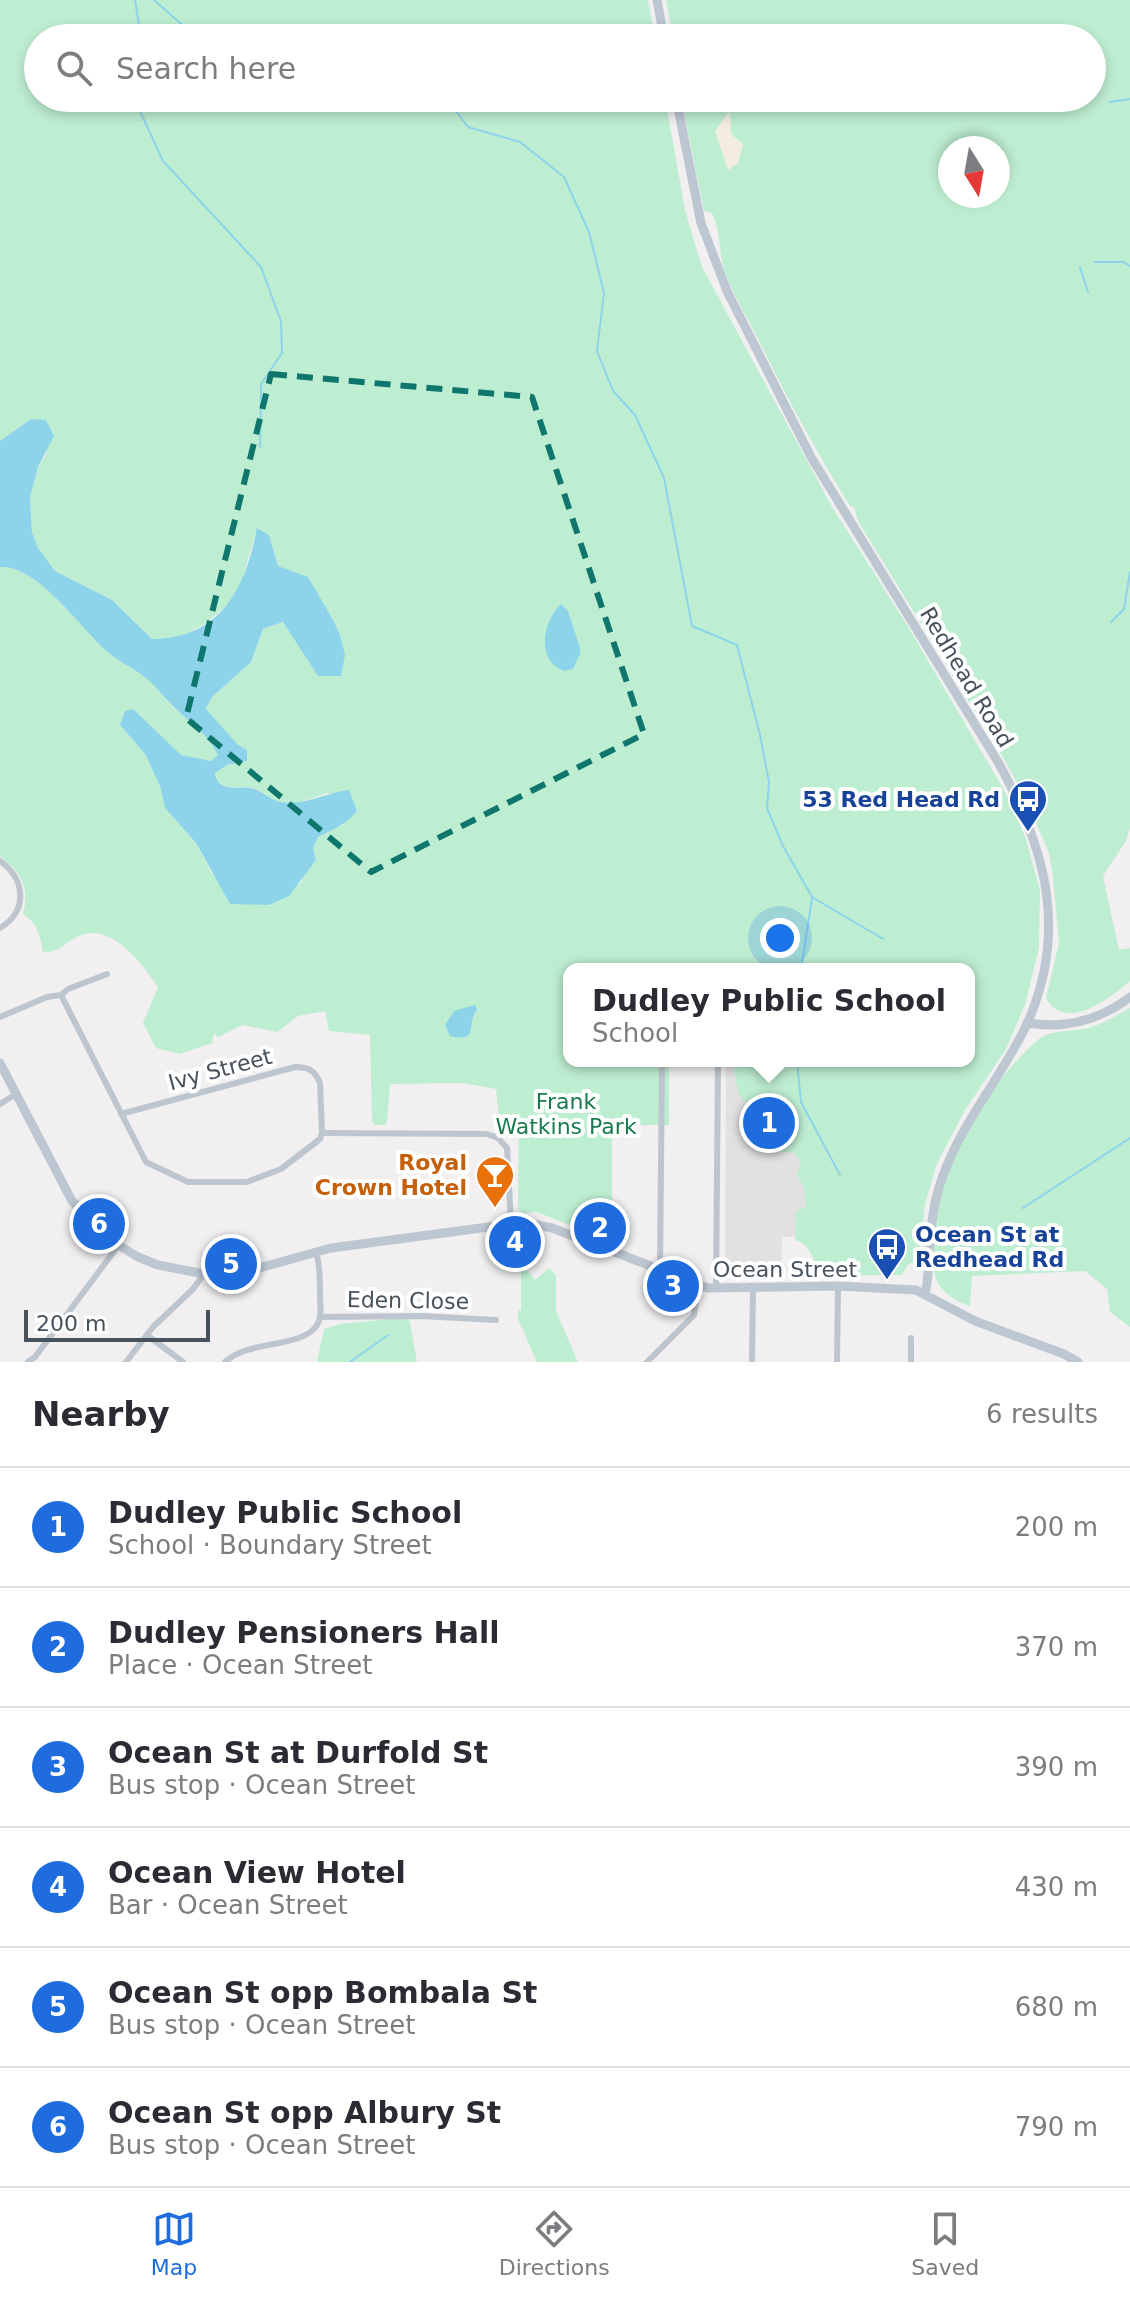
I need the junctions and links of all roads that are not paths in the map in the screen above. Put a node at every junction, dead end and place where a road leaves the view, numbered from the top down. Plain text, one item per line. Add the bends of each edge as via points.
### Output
1 (657, 0) edge
2 (661, 24) edge
3 (679, 112) edge
4 (0, 861) edge
5 (0, 928) edge
6 (107, 974) dead end
7 (61, 995) junction
8 (1130, 997) edge
9 (0, 1017) edge
10 (1027, 1023) junction
11 (0, 1063) edge
12 (662, 1067) edge
13 (718, 1067) edge
14 (16, 1094) junction
15 (0, 1104) edge
16 (121, 1114) junction
17 (322, 1133) junction
18 (511, 1224) junction
19 (118, 1246) junction
20 (316, 1252) junction
21 (660, 1271) junction
22 (204, 1274) junction
23 (698, 1286) junction
24 (838, 1286) junction
25 (753, 1288) junction
26 (716, 1289) junction
27 (925, 1293) junction
28 (320, 1317) junction
29 (496, 1320) dead end
30 (147, 1335) junction
31 (911, 1338) dead end
32 (1064, 1358) edge
33 (28, 1362) edge
34 (126, 1362) edge
35 (183, 1362) edge
36 (225, 1362) edge
37 (647, 1362) edge
38 (752, 1362) edge
39 (837, 1362) edge
40 (911, 1362) edge
41 (1078, 1362) edge

1 - 2 main road
3 - 10 main road, Redhead Road via 701,223 727,291 811,457 998,762 1033,834 1045,878 1048,930 1045,962
4 - 5 street via 16,877 21,898 15,917
6 - 7 street
7 - 9 street
7 - 16 street
8 - 10 main road via 1078,1023
10 - 27 main road, Redhead Road via 943,1174 933,1211
11 - 14 main road, Ocean Street
12 - 21 street
13 - 26 street
14 - 15 street
14 - 19 main road, Ocean Street via 72,1201
16 - 17 street via 146,1162 188,1182 247,1182 281,1169
16 - 17 street, Ivy Street via 306,1067 320,1083
17 - 18 street via 498,1138 507,1148
18 - 20 main road, Ocean Street
18 - 21 main road, Ocean Street via 552,1228
19 - 22 main road, Ocean Street via 158,1265
19 - 33 street
20 - 22 main road, Ocean Street via 245,1272
20 - 28 street
21 - 23 main road, Ocean Street
22 - 30 street
23 - 26 main road, Ocean Street
23 - 37 street via 694,1315
24 - 25 main road, Ocean Street
24 - 27 main road, Ocean Street
24 - 39 street
25 - 26 main road, Ocean Street
25 - 38 street
27 - 32 main road via 975,1321
28 - 29 street, Eden Close
28 - 36 street via 305,1336 249,1348
30 - 34 street
30 - 35 street
31 - 40 street
32 - 41 main road

